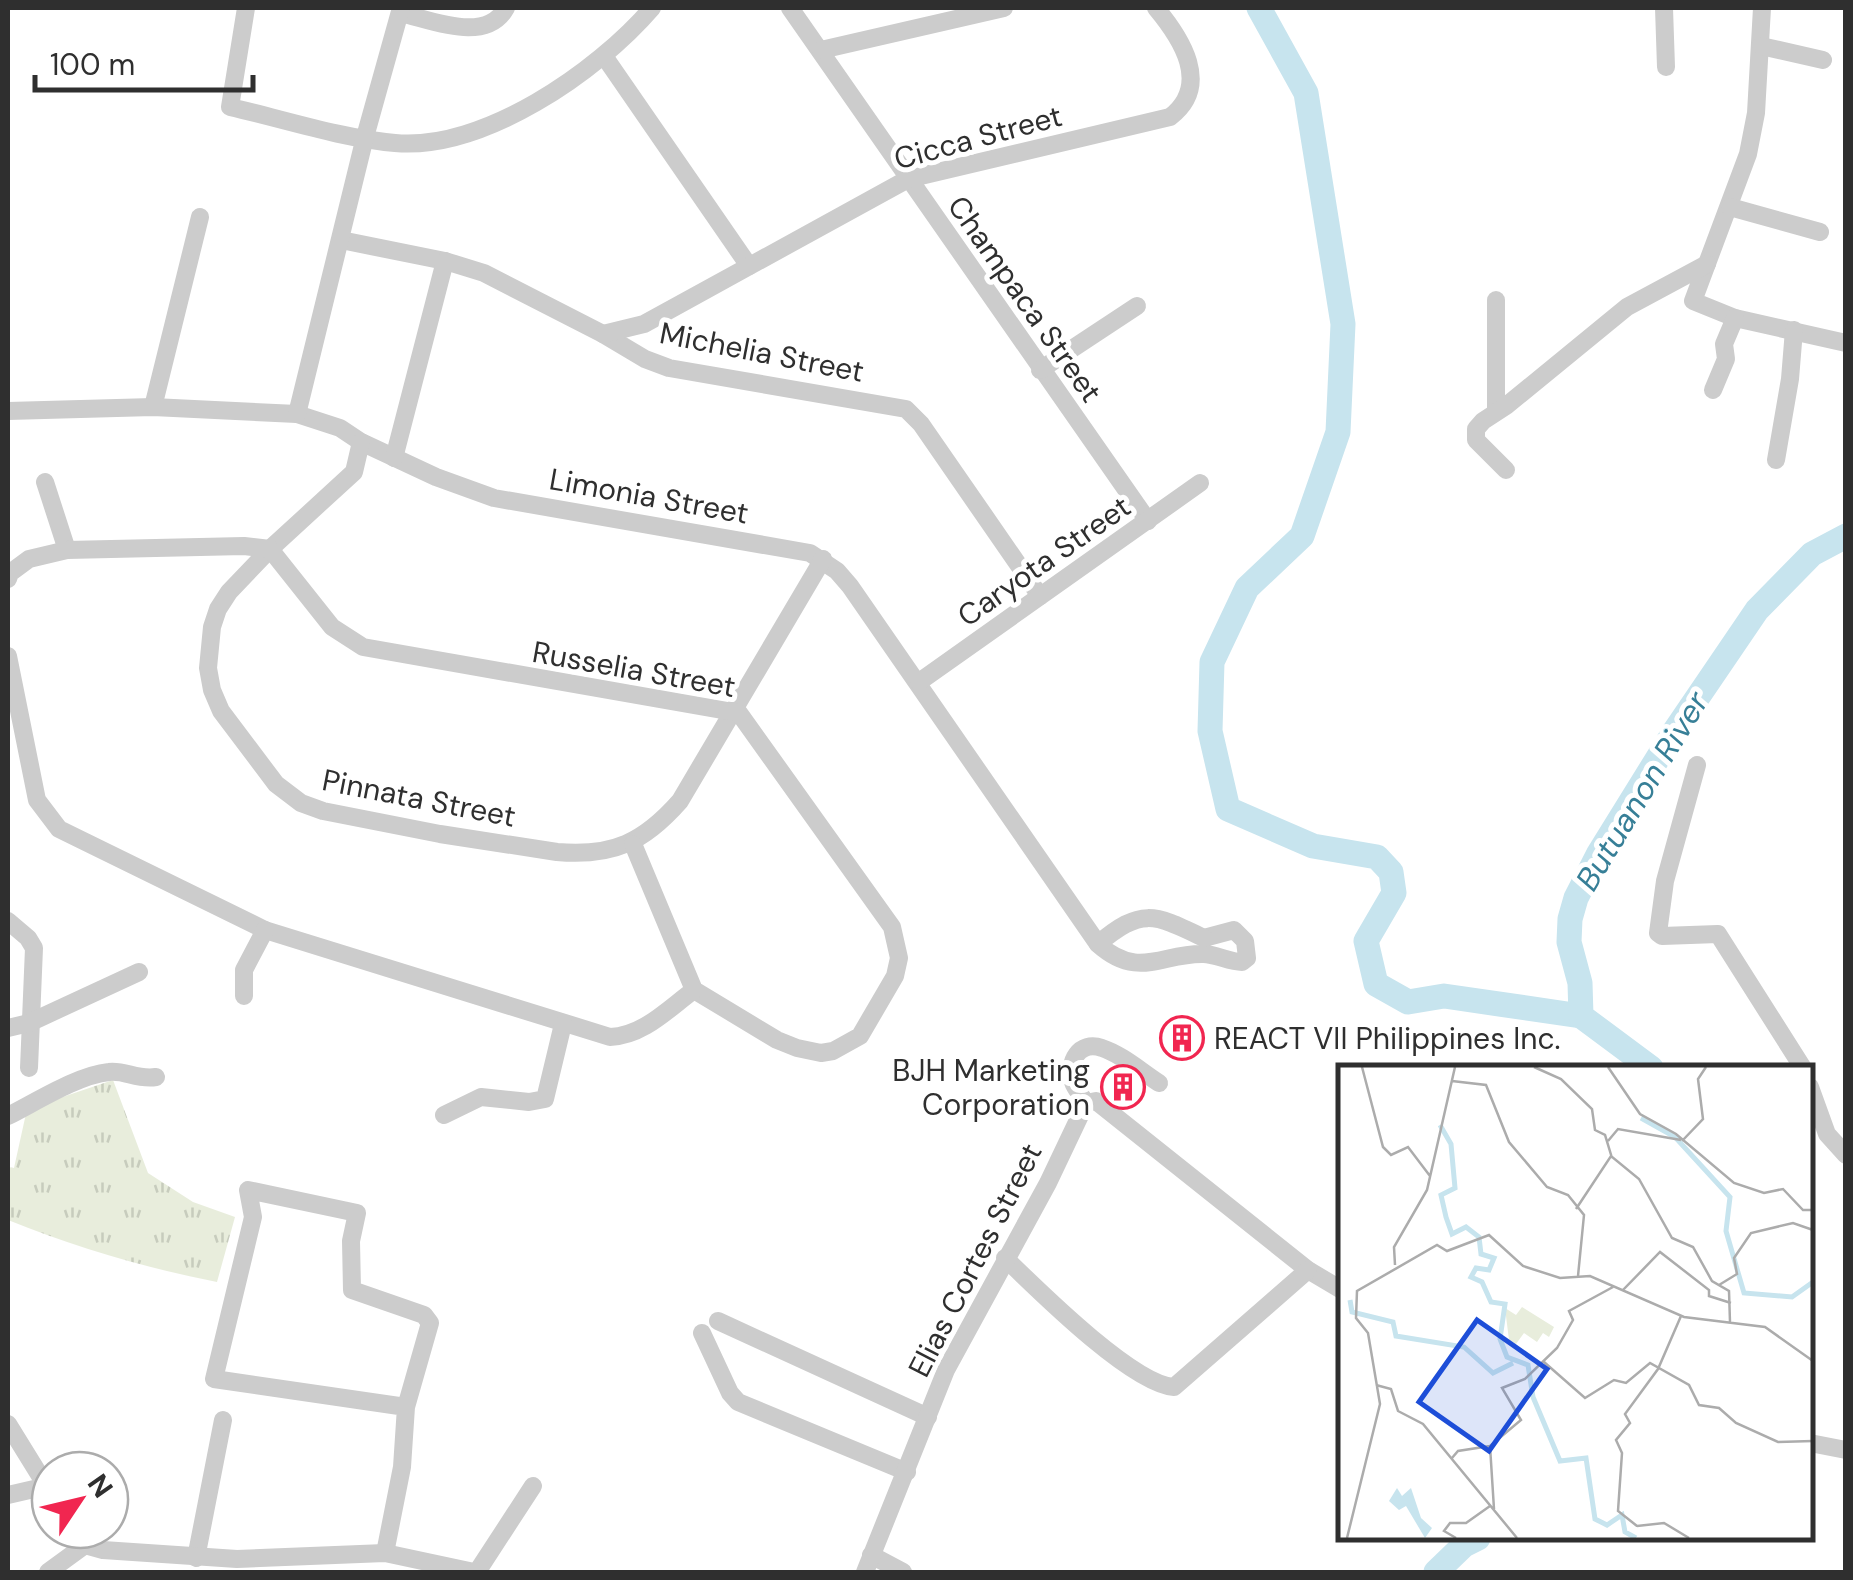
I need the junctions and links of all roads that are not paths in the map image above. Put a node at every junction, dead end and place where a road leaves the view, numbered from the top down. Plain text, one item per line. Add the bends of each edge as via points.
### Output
1 (246, 8) edge
2 (506, 8) edge
3 (652, 8) edge
4 (790, 8) edge
5 (1004, 8) edge
6 (1156, 8) edge
7 (1664, 8) edge
8 (1762, 8) edge
9 (401, 10) edge
10 (1761, 46) junction
11 (820, 50) junction
12 (604, 56) junction
13 (1823, 60) dead end
14 (1666, 67) dead end
15 (365, 138) junction
16 (908, 179) junction
17 (1730, 208) junction
18 (200, 217) dead end
19 (1820, 232) dead end
20 (341, 240) junction
21 (445, 261) junction
22 (1707, 264) junction
23 (749, 266) junction
24 (1496, 300) dead end
25 (1137, 306) dead end
26 (1735, 318) junction
27 (644, 324) junction
28 (1794, 330) junction
29 (602, 334) junction
30 (1846, 343) edge
31 (644, 360) junction
32 (1040, 370) junction
33 (1713, 390) dead end
34 (153, 407) junction
35 (8, 411) edge
36 (1496, 412) junction
37 (298, 414) junction
38 (362, 442) junction
39 (394, 458) junction
40 (1776, 460) dead end
41 (1506, 470) dead end
42 (45, 482) dead end
43 (1200, 483) dead end
44 (1148, 521) junction
45 (270, 549) junction
46 (67, 550) junction
47 (823, 560) junction
48 (8, 579) edge
49 (1040, 596) junction
50 (8, 656) edge
51 (919, 682) junction
52 (731, 711) junction
53 (1697, 765) dead end
54 (633, 844) junction
55 (8, 920) edge
56 (265, 930) junction
57 (1098, 944) junction
58 (139, 972) dead end
59 (694, 990) junction
60 (244, 996) dead end
61 (29, 1023) junction
62 (562, 1024) junction
63 (8, 1028) edge
64 (1800, 1065) edge
65 (29, 1068) dead end
66 (156, 1077) dead end
67 (1158, 1082) dead end
68 (1813, 1095) edge
69 (1086, 1103) junction
70 (444, 1115) dead end
71 (8, 1116) edge
72 (1846, 1155) edge
73 (1005, 1258) junction
74 (1308, 1270) junction
75 (1338, 1288) edge
76 (718, 1321) dead end
77 (702, 1332) dead end
78 (406, 1407) junction
79 (928, 1417) junction
80 (222, 1420) dead end
81 (8, 1424) edge
82 (1813, 1444) edge
83 (1846, 1450) edge
84 (30, 1460) edge
85 (907, 1472) junction
86 (533, 1486) dead end
87 (78, 1550) edge
88 (103, 1550) edge
89 (386, 1553) junction
90 (196, 1558) junction
91 (868, 1564) edge
92 (48, 1572) edge
93 (476, 1572) edge
94 (903, 1572) edge

1 - 15 street via 230,106
2 - 9 street via 495,21 472,29
3 - 12 street
4 - 11 street, Champaca Street
5 - 11 street
6 - 16 street, Cicca Street via 1187,51 1190,89 1184,106 1170,116
7 - 14 street
8 - 10 street
9 - 15 street
10 - 13 street
10 - 17 street via 1756,113
11 - 16 street, Champaca Street
12 - 15 street via 492,127 431,141
12 - 23 street
15 - 20 street
16 - 23 street, Cicca Street
16 - 32 street, Champaca Street
17 - 19 street
17 - 22 street
18 - 34 street
20 - 21 street, Michelia Street
20 - 37 street
21 - 29 street, Michelia Street via 496,278
21 - 39 street
22 - 26 street via 1693,301
22 - 36 street via 1627,307
23 - 27 street, Cicca Street
24 - 36 street
25 - 32 street
26 - 28 street
26 - 33 street
27 - 29 street, Cicca Street
27 - 31 street
28 - 30 street
28 - 40 street
29 - 31 street, Michelia Street
31 - 49 street, Michelia Street via 906,409
32 - 44 street, Champaca Street
34 - 35 street, Limonia Street
34 - 37 street, Limonia Street
36 - 41 street via 1476,430 1476,440
37 - 38 street, Limonia Street
38 - 39 street, Limonia Street
38 - 45 street, Pinnata Street via 354,472
39 - 47 street, Limonia Street via 494,498 794,548
42 - 46 street
43 - 44 street, Caryota Street
44 - 49 street, Caryota Street
45 - 46 street
45 - 52 street, Russelia Street via 332,627 364,648
45 - 54 street, Pinnata Street via 218,610 208,668 221,711 286,795 323,811 557,852 586,855
46 - 48 street via 29,560
47 - 51 street, Limonia Street via 850,586
47 - 52 street, Pinnata Street
49 - 51 street, Caryota Street
50 - 56 street via 37,800 59,829
51 - 57 street, Limonia Street
52 - 54 street, Pinnata Street via 680,801
52 - 59 street, Russelia Street via 744,716 892,927 898,958 895,976 860,1036 821,1053 778,1040
53 - 64 street via 1658,933 1718,934
54 - 59 street
55 - 61 street via 34,948
56 - 60 street via 244,970
56 - 62 street
57 - 57 street via 1134,962 1163,962 1204,946 1144,916
58 - 61 street
59 - 62 street via 626,1036
61 - 63 street
61 - 65 street
62 - 70 street via 545,1099 481,1096
66 - 71 street via 109,1072
67 - 69 street via 1090,1046 1072,1060 1074,1085
68 - 72 street via 1827,1134
69 - 73 street, Elias Cortes Street
69 - 74 street via 1096,1102
73 - 74 street via 1110,1351 1161,1386 1174,1386
73 - 79 street, Elias Cortes Street
74 - 75 street
76 - 79 street
77 - 85 street via 738,1402
78 - 78 street via 430,1323 424,1315 352,1290 357,1213 248,1190 252,1218 214,1379
78 - 89 street
79 - 85 street, Elias Cortes Street
80 - 90 street
81 - 84 street
82 - 83 street
85 - 91 street, Elias Cortes Street
86 - 93 street
87 - 92 street
88 - 90 street
89 - 90 street
89 - 93 street
91 - 94 street

